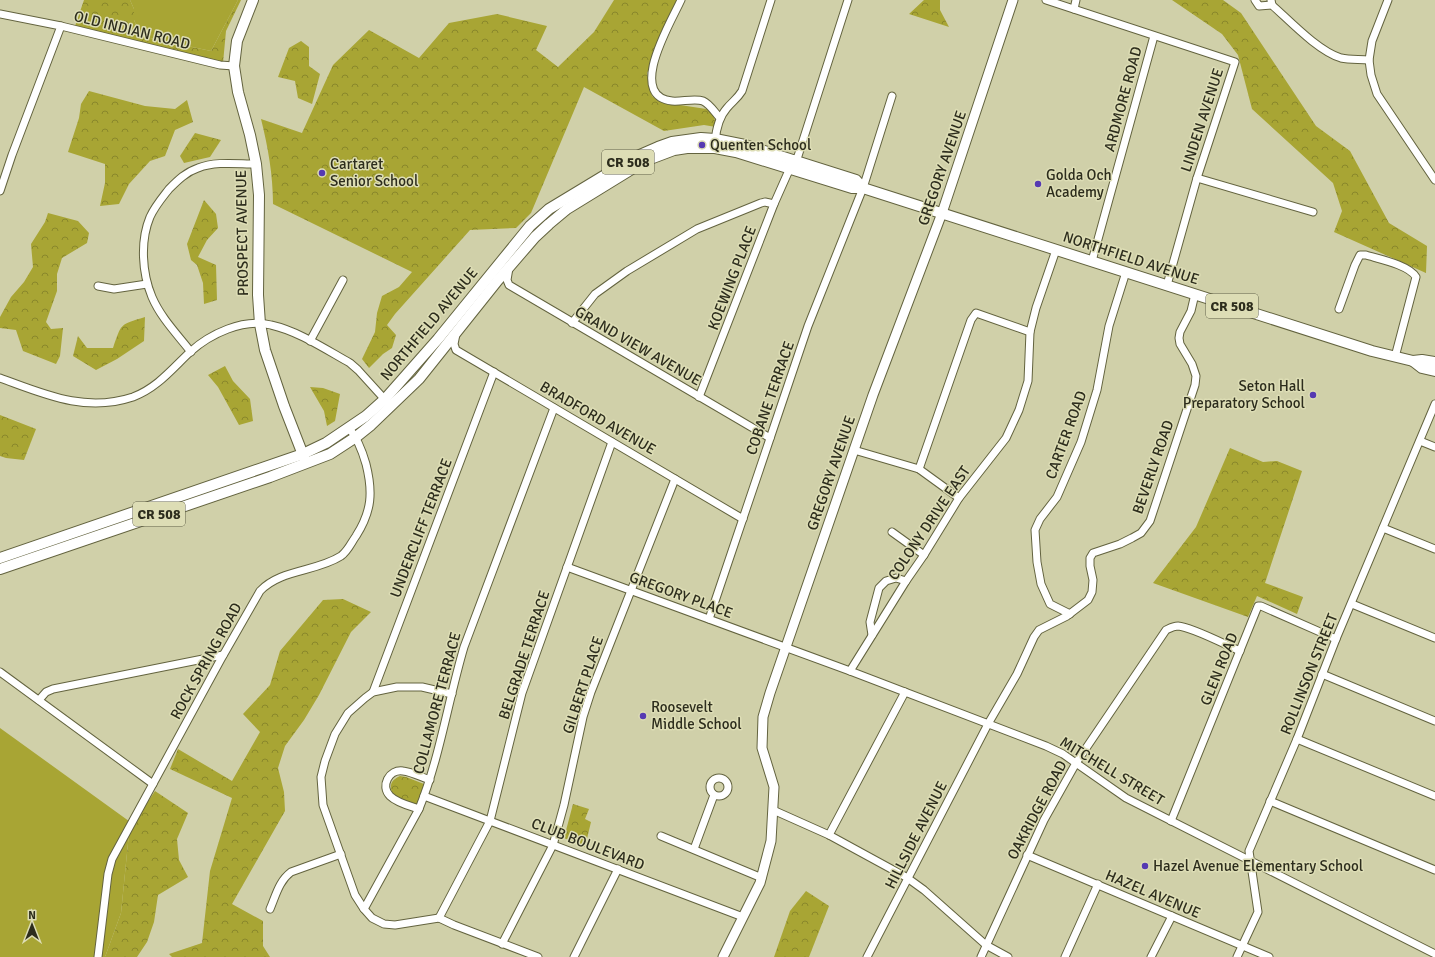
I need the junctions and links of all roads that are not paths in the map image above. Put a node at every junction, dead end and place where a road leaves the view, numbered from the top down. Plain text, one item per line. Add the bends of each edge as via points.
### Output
1 (253, 0) edge
2 (681, 0) edge
3 (772, 0) edge
4 (848, 0) edge
5 (1013, 0) edge
6 (1046, 0) edge
7 (1076, 0) edge
8 (1255, 0) edge
9 (1388, 0) edge
10 (1272, 2) edge
11 (1074, 9) junction
12 (0, 14) edge
13 (61, 26) junction
14 (1154, 36) junction
15 (1369, 60) junction
16 (234, 66) junction
17 (892, 96) dead end
18 (720, 118) junction
19 (715, 143) junction
20 (256, 164) junction
21 (792, 165) junction
22 (1434, 175) edge
23 (1197, 178) junction
24 (0, 188) edge
25 (863, 188) junction
26 (774, 204) junction
27 (1313, 212) dead end
28 (942, 213) junction
29 (1056, 250) junction
30 (1092, 261) junction
31 (509, 267) junction
32 (1126, 272) junction
33 (495, 277) junction
34 (343, 280) dead end
35 (147, 284) junction
36 (1167, 285) junction
37 (98, 286) dead end
38 (1195, 294) junction
39 (1338, 309) dead end
40 (572, 323) junction
41 (260, 324) junction
42 (456, 332) junction
43 (1030, 332) junction
44 (310, 341) junction
45 (442, 342) junction
46 (191, 352) junction
47 (1395, 357) junction
48 (1414, 361) junction
49 (1435, 362) edge
50 (1435, 371) edge
51 (494, 372) junction
52 (0, 378) edge
53 (699, 397) junction
54 (388, 403) junction
55 (1435, 404) edge
56 (554, 408) junction
57 (349, 428) junction
58 (356, 437) junction
59 (770, 438) junction
60 (1420, 440) junction
61 (612, 442) junction
62 (1435, 447) edge
63 (854, 450) junction
64 (303, 454) junction
65 (307, 464) junction
66 (920, 469) junction
67 (675, 479) junction
68 (959, 498) junction
69 (743, 519) junction
70 (1383, 528) junction
71 (892, 532) dead end
72 (34, 546) junction
73 (1435, 550) edge
74 (924, 555) junction
75 (37, 556) junction
76 (0, 558) edge
77 (567, 567) junction
78 (0, 569) edge
79 (906, 581) junction
80 (631, 591) junction
81 (1352, 604) junction
82 (1070, 614) junction
83 (709, 619) junction
84 (872, 635) junction
85 (1435, 638) edge
86 (1336, 639) junction
87 (786, 648) junction
88 (1240, 651) junction
89 (223, 656) junction
90 (850, 671) junction
91 (0, 672) edge
92 (1322, 674) junction
93 (373, 692) junction
94 (905, 692) junction
95 (452, 694) junction
96 (39, 700) junction
97 (1435, 721) edge
98 (988, 724) junction
99 (1297, 739) junction
100 (1076, 763) junction
101 (430, 780) junction
102 (153, 784) junction
103 (714, 795) dead end
104 (424, 796) junction
105 (1435, 796) edge
106 (1270, 801) junction
107 (419, 809) junction
108 (773, 810) junction
109 (490, 820) junction
110 (1171, 820) junction
111 (829, 835) junction
112 (661, 836) dead end
113 (553, 845) junction
114 (694, 849) junction
115 (341, 854) junction
116 (1027, 855) junction
117 (1250, 860) junction
118 (618, 869) junction
119 (1435, 870) edge
120 (762, 878) junction
121 (908, 879) junction
122 (1098, 884) junction
123 (270, 909) dead end
124 (364, 909) junction
125 (1172, 916) junction
126 (743, 917) junction
127 (439, 918) junction
128 (502, 944) junction
129 (986, 946) junction
130 (1243, 946) junction
131 (1435, 954) edge
132 (98, 957) edge
133 (538, 957) edge
134 (574, 957) edge
135 (723, 957) edge
136 (867, 957) edge
137 (981, 957) edge
138 (1008, 957) edge
139 (1065, 957) edge
140 (1151, 957) edge
141 (1237, 957) edge
142 (1269, 957) edge

1 - 16 main road, PROSPECT AVENUE via 237,41
2 - 18 street via 657,52 651,76 653,89 656,95 674,102 702,101
3 - 18 street via 742,91
4 - 21 street, KOEWING PLACE via 798,156
5 - 28 main road, GREGORY AVENUE
6 - 11 street, LINDEN AVENUE
7 - 11 street
8 - 10 street via 1260,6
9 - 15 street via 1372,41
10 - 15 street via 1330,54 1341,58
11 - 14 street, LINDEN AVENUE
12 - 13 street, OLD INDIAN ROAD
13 - 16 street, OLD INDIAN ROAD via 220,65
13 - 24 street
14 - 23 street, LINDEN AVENUE via 1235,62
14 - 30 street, ARDMORE ROAD
15 - 22 street via 1377,94
16 - 20 main road, PROSPECT AVENUE
17 - 25 street, COBANE TERRACE
18 - 19 street
19 - 21 main road, NORTHFIELD AVENUE / CR 508 via 745,145
19 - 31 main road, NORTHFIELD AVENUE / CR 508 via 674,150 645,162 567,209 535,237
19 - 33 main road, NORTHFIELD AVENUE / CR 508 via 687,140 658,147 635,157 568,197 530,226
20 - 35 street via 224,164 197,168 181,177 164,195 152,213 145,235
20 - 41 main road, PROSPECT AVENUE via 259,195
21 - 25 main road, NORTHFIELD AVENUE / CR 508 via 856,180
21 - 26 street, KOEWING PLACE
23 - 27 street
23 - 36 street, LINDEN AVENUE
25 - 28 main road, NORTHFIELD AVENUE / CR 508
25 - 59 street, COBANE TERRACE via 808,326
26 - 40 street via 761,203 697,229 627,271 595,294
26 - 53 street, KOEWING PLACE
28 - 29 main road, NORTHFIELD AVENUE / CR 508
28 - 63 main road, GREGORY AVENUE
29 - 30 main road, NORTHFIELD AVENUE / CR 508
29 - 43 street, COLONY DRIVE EAST
30 - 32 main road, NORTHFIELD AVENUE / CR 508
31 - 33 main road, NORTHFIELD AVENUE / CR 508
31 - 40 street, GRAND VIEW AVENUE via 509,285
32 - 36 main road, NORTHFIELD AVENUE / CR 508
32 - 82 street, CARTER ROAD via 1109,326 1097,390 1081,442 1057,497 1035,530 1041,584 1050,604
33 - 42 main road, NORTHFIELD AVENUE / CR 508
33 - 45 main road, NORTHFIELD AVENUE / CR 508
34 - 44 street
35 - 37 street via 114,289
35 - 46 street via 159,311
36 - 38 main road, NORTHFIELD AVENUE / CR 508
38 - 47 main road, NORTHFIELD AVENUE / CR 508
38 - 82 street, BEVERLY ROAD via 1191,311 1179,338 1195,370 1195,385 1154,513 1141,533 1120,544 1093,553 1090,558 1092,592 1088,600
39 - 47 street via 1360,255 1413,272 1416,277
40 - 53 street, GRAND VIEW AVENUE
41 - 44 street via 270,324
41 - 46 street via 245,324 222,332 210,337
41 - 64 main road, PROSPECT AVENUE via 265,350
42 - 45 main road, NORTHFIELD AVENUE / CR 508
42 - 51 street, BRADFORD AVENUE via 456,350
43 - 66 street via 976,314 971,320
43 - 68 street, COLONY DRIVE EAST via 1028,381 1019,410 1006,438
44 - 54 street via 355,366
45 - 54 main road, NORTHFIELD AVENUE / CR 508
46 - 52 street via 164,378 144,392 106,402 63,400
47 - 48 main road, NORTHFIELD AVENUE / CR 508
48 - 49 main road, NORTHFIELD AVENUE / CR 508
48 - 50 main road, NORTHFIELD AVENUE / CR 508 via 1422,368
51 - 56 street, BRADFORD AVENUE
51 - 93 street, UNDERCLIFF TERRACE
53 - 59 street, GRAND VIEW AVENUE
54 - 57 main road, NORTHFIELD AVENUE / CR 508
54 - 58 main road, NORTHFIELD AVENUE / CR 508
55 - 60 street, ROLLINSON STREET
56 - 61 street, BRADFORD AVENUE
56 - 95 street, COLLAMORE TERRACE via 464,647
57 - 58 street, ROCK SPRING ROAD
57 - 64 main road, NORTHFIELD AVENUE / CR 508
58 - 65 main road, NORTHFIELD AVENUE / CR 508 via 330,454
58 - 89 street, ROCK SPRING ROAD via 362,449 371,489 368,509 361,528 341,556 267,584 260,591
59 - 69 street, COBANE TERRACE
60 - 62 street
60 - 70 street, ROLLINSON STREET
61 - 67 street, BRADFORD AVENUE
61 - 77 street, BELGRADE TERRACE
63 - 66 street
63 - 87 main road, GREGORY AVENUE
64 - 65 main road, PROSPECT AVENUE
64 - 72 main road, NORTHFIELD AVENUE / CR 508
65 - 75 main road, NORTHFIELD AVENUE / CR 508
66 - 68 street
67 - 69 street, BRADFORD AVENUE
67 - 80 street, GILBERT PLACE
68 - 74 street, COLONY DRIVE EAST
69 - 83 street, COBANE TERRACE
70 - 73 street
70 - 81 street, ROLLINSON STREET
71 - 74 street
72 - 75 main road
72 - 76 main road, NORTHFIELD AVENUE / CR 508
74 - 79 street, COLONY DRIVE EAST
75 - 78 main road, NORTHFIELD AVENUE / CR 508
77 - 80 street, GREGORY PLACE
77 - 109 street, BELGRADE TERRACE via 522,693
79 - 84 street, COLONY DRIVE EAST
79 - 84 street via 896,578 886,581 879,588 870,622
80 - 83 street, GREGORY PLACE
80 - 113 street, GILBERT PLACE via 583,717
81 - 85 street
81 - 86 street, ROLLINSON STREET
82 - 98 street, BEVERLY ROAD via 1039,630
83 - 87 street, GREGORY PLACE
84 - 90 street, COLONY DRIVE EAST
86 - 88 street, GLEN ROAD via 1258,606
86 - 92 street, ROLLINSON STREET
87 - 90 street, MITCHELL STREET
87 - 108 main road, GREGORY AVENUE via 763,717 762,748 774,787
88 - 100 street, OAKRIDGE ROAD via 1179,626 1166,630
88 - 110 street, GLEN ROAD
89 - 96 street via 53,689
89 - 102 street, ROCK SPRING ROAD
90 - 94 street, MITCHELL STREET
91 - 96 street
92 - 97 street
92 - 99 street, ROLLINSON STREET
93 - 95 street via 408,686
93 - 115 street via 343,720 335,734 321,777 323,805
94 - 98 street, MITCHELL STREET
94 - 111 street
95 - 101 street, COLLAMORE TERRACE
96 - 102 street
98 - 100 street, MITCHELL STREET via 1052,749
98 - 121 street, HILLSIDE AVENUE
99 - 105 street
99 - 106 street, ROLLINSON STREET
100 - 110 street, MITCHELL STREET via 1126,798
100 - 116 street, OAKRIDGE ROAD
101 - 104 street, COLLAMORE TERRACE
101 - 107 street via 403,771 394,773 388,779 386,788 390,796
102 - 132 street, ROCK SPRING ROAD via 112,859
103 - 114 street
104 - 107 street, COLLAMORE TERRACE
104 - 109 street, CLUB BOULEVARD
106 - 117 street, ROLLINSON STREET via 1249,851
106 - 119 street
107 - 124 street, COLLAMORE TERRACE
108 - 111 street
108 - 120 main road, GREGORY AVENUE via 771,841
109 - 113 street, CLUB BOULEVARD
109 - 127 street, BELGRADE TERRACE
110 - 117 street, MITCHELL STREET
111 - 121 street
112 - 114 street
113 - 118 street, CLUB BOULEVARD
113 - 128 street, GILBERT PLACE
114 - 120 street
115 - 123 street via 285,876
115 - 124 street via 355,894
116 - 122 street, HAZEL AVENUE
116 - 129 street, OAKRIDGE ROAD
117 - 130 street, ROLLINSON STREET via 1258,912
117 - 131 street, MITCHELL STREET
118 - 126 street, CLUB BOULEVARD
118 - 134 street
120 - 126 main road, GREGORY AVENUE
121 - 129 street via 924,890
121 - 136 street, HILLSIDE AVENUE
122 - 125 street, HAZEL AVENUE
122 - 139 street
124 - 127 street via 372,918 384,924 395,925
125 - 130 street, HAZEL AVENUE
125 - 140 street
126 - 135 main road, GREGORY AVENUE
127 - 128 street
128 - 133 street
129 - 137 street, OAKRIDGE ROAD
129 - 138 street
130 - 141 street, ROLLINSON STREET
130 - 142 street, HAZEL AVENUE

